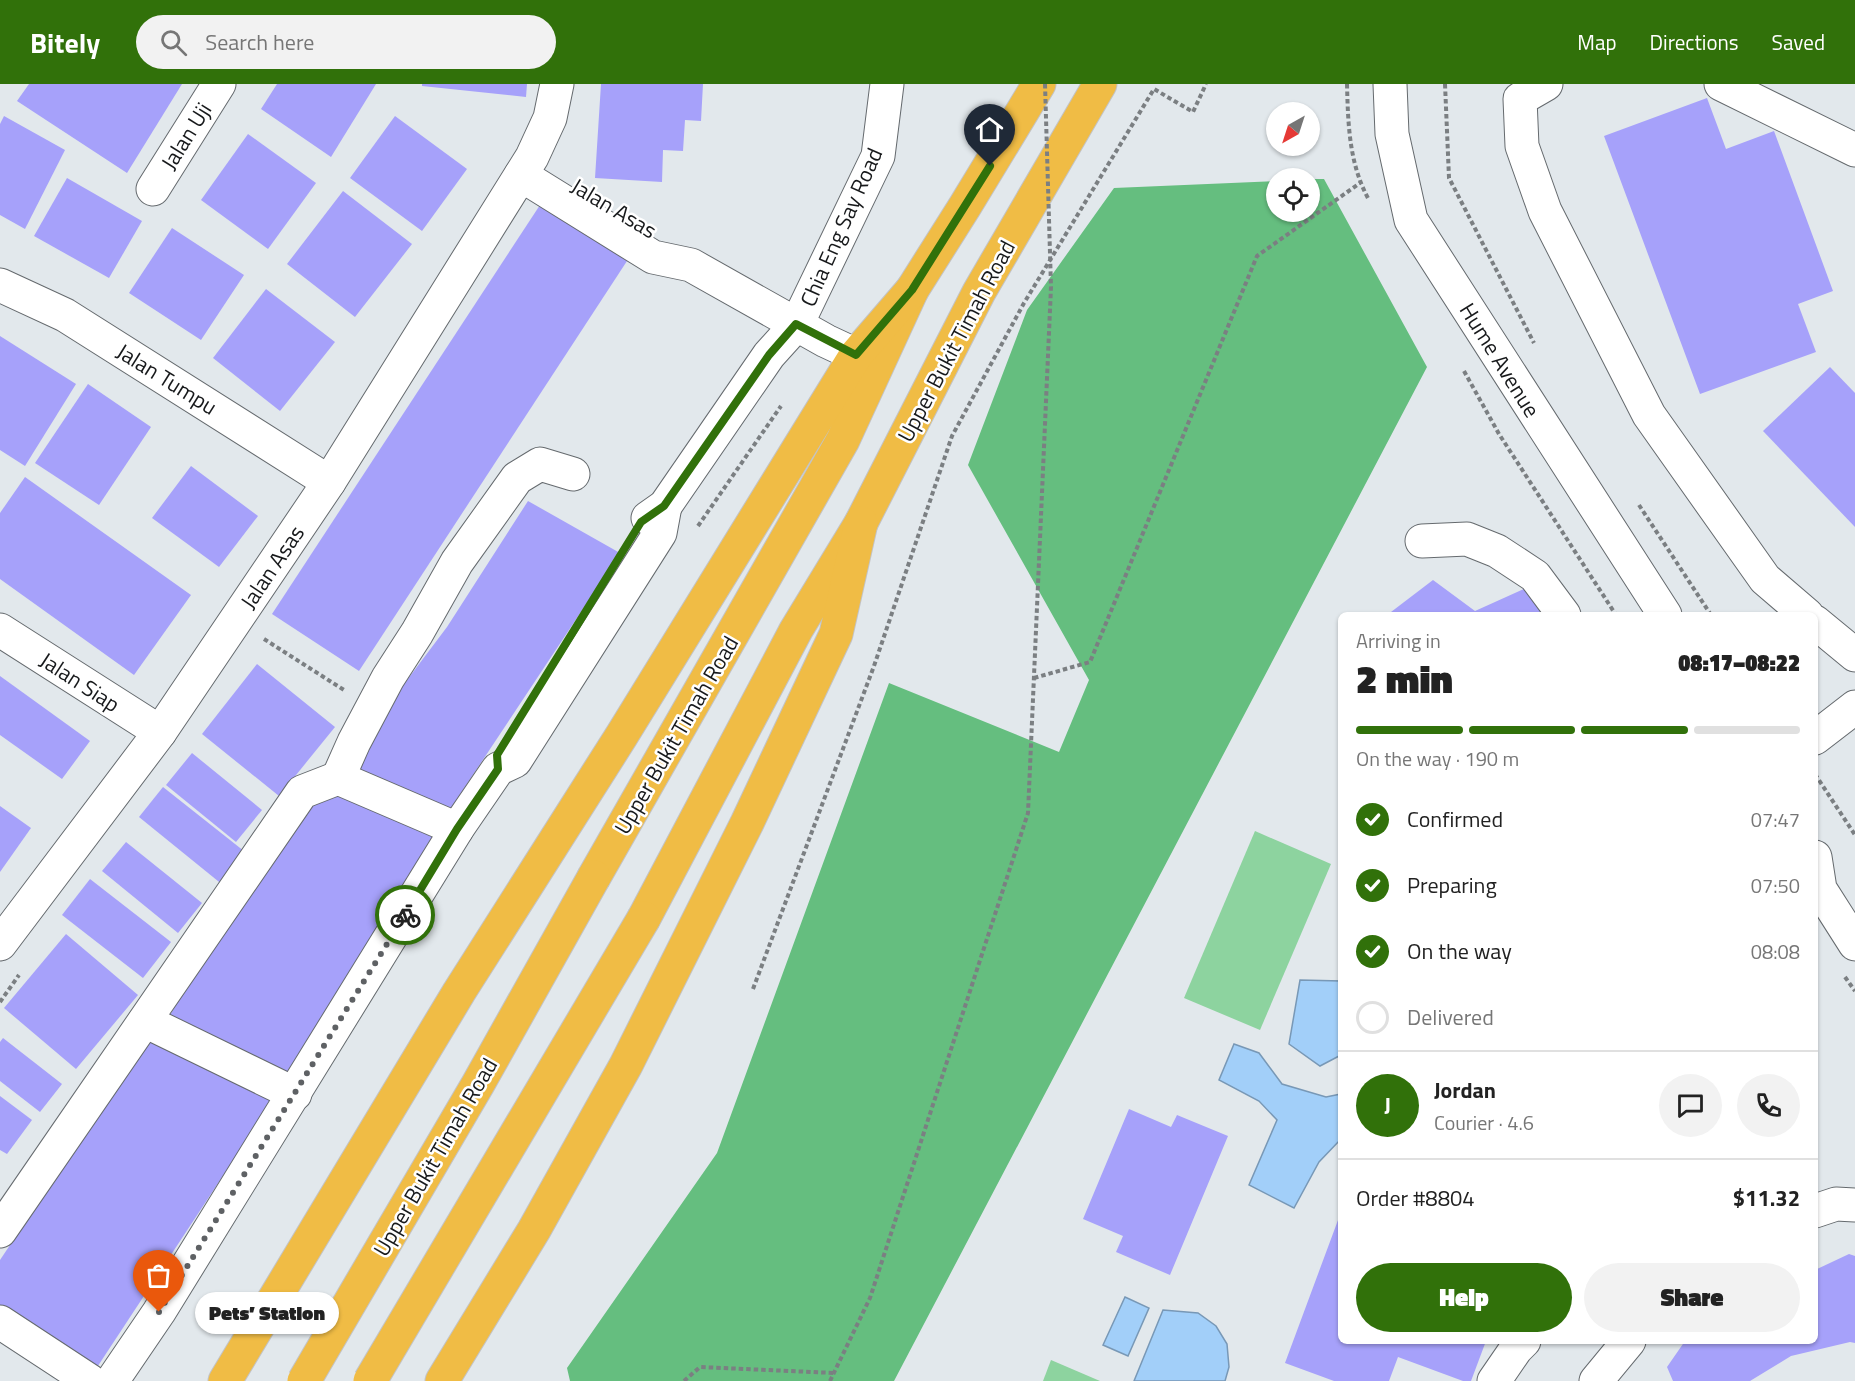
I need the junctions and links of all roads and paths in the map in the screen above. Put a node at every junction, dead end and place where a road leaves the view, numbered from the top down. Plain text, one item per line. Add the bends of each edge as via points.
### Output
1 (219, 84) edge
2 (557, 84) edge
3 (887, 84) edge
4 (1039, 84) edge
5 (1045, 84) edge
6 (1100, 84) edge
7 (1206, 84) edge
8 (1390, 84) edge
9 (1445, 84) edge
10 (1546, 84) edge
11 (1721, 84) edge
12 (1855, 150) edge
13 (526, 166) junction
14 (1360, 183) dead end
15 (153, 189) dead end
16 (0, 285) edge
17 (912, 290) junction
18 (796, 324) junction
19 (1539, 352) dead end
20 (856, 355) junction
21 (573, 474) dead end
22 (329, 482) junction
23 (1634, 498) dead end
24 (861, 523) junction
25 (1422, 541) dead end
26 (1562, 612) edge
27 (1663, 612) edge
28 (1709, 612) edge
29 (1804, 612) edge
30 (1818, 624) edge
31 (0, 630) edge
32 (271, 644) dead end
33 (1855, 655) edge
34 (1034, 678) junction
35 (1855, 707) edge
36 (372, 708) junction
37 (160, 732) junction
38 (1818, 736) edge
39 (338, 778) junction
40 (1818, 779) edge
41 (457, 829) junction
42 (1855, 835) edge
43 (1818, 860) edge
44 (1822, 879) edge
45 (1855, 907) edge
46 (0, 944) edge
47 (1855, 944) edge
48 (753, 989) dead end
49 (145, 1021) junction
50 (295, 1094) junction
51 (1855, 1205) edge
52 (1818, 1210) edge
53 (0, 1231) edge
54 (0, 1322) edge
55 (1521, 1344) edge
56 (1627, 1344) edge
57 (835, 1373) junction
58 (90, 1381) edge
59 (112, 1381) edge
60 (225, 1381) edge
61 (304, 1381) edge
62 (370, 1381) edge
63 (442, 1381) edge
64 (684, 1381) edge
65 (830, 1381) edge
66 (1494, 1381) edge
67 (1596, 1381) edge

1 - 15 street, Jalan Uji
2 - 13 street, Jalan Asas via 550,118
3 - 18 street, Chia Eng Say Road via 878,156
4 - 17 highway, Upper Bukit Timah Road
5 - 34 path, bridge via 1051,287
6 - 24 highway, Upper Bukit Timah Road via 979,292
7 - 48 path via 1193,112 1154,89 1024,303 952,436 874,666
8 - 27 street, Hume Avenue via 1392,134 1411,220
9 - 19 path via 1449,178
10 - 29 street via 1520,99 1522,146 1545,211 1649,415 1765,579
11 - 12 street
13 - 18 street, Jalan Asas via 653,256 691,266
13 - 22 street, Jalan Asas
14 - 34 path via 1257,256 1090,662
16 - 22 street, Jalan Tumpu via 65,315
17 - 20 highway
17 - 61 highway, Upper Bukit Timah Road, bridge via 843,440 478,1084
18 - 20 street, Jalan Asas
18 - 41 street, Chia Eng Say Road via 769,355 664,506 660,533 515,761 498,769
20 - 60 highway via 459,992
21 - 36 street via 540,464 517,478 458,562
22 - 37 street, Jalan Asas
23 - 28 path
24 - 62 highway, Upper Bukit Timah Road, bridge via 796,630 644,918
24 - 63 highway via 836,634 736,845 626,1065 534,1230
25 - 26 street via 1467,540 1497,551 1535,576
30 - 33 street
31 - 37 street, Jalan Siap
32 - 36 path
34 - 57 path via 1028,813 870,1298
35 - 38 street
36 - 39 street
37 - 46 street, Jalan Asas
39 - 41 street
39 - 49 street via 302,792
40 - 42 path
41 - 50 street, Chia Eng Say Road
43 - 44 street
44 - 45 street
44 - 47 street
49 - 50 street
49 - 53 street
50 - 59 street, Chia Eng Say Road
51 - 52 street via 1836,1204
54 - 58 street
55 - 66 street
56 - 67 street
57 - 64 path via 700,1367
57 - 65 path

